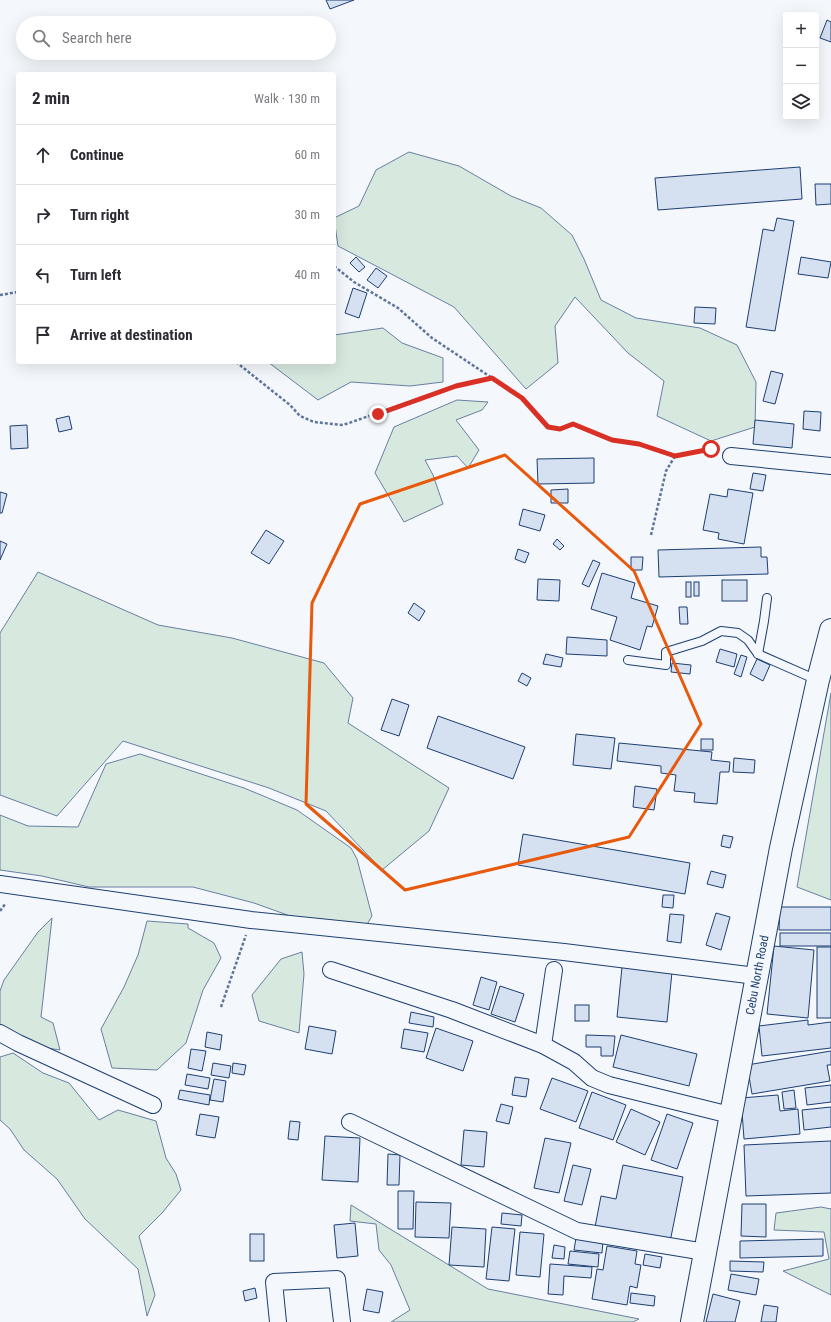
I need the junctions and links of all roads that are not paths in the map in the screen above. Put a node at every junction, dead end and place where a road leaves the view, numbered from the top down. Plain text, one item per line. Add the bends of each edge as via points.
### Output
1 (731, 456) road end
2 (831, 466) edge
3 (766, 598) dead end
4 (831, 630) edge
5 (758, 654) junction
6 (628, 660) dead end
7 (818, 680) junction
8 (0, 884) edge
9 (331, 970) dead end
10 (554, 970) dead end
11 (756, 976) junction
12 (0, 1033) edge
13 (543, 1045) junction
14 (153, 1105) dead end
15 (730, 1115) junction
16 (350, 1122) dead end
17 (705, 1252) junction
18 (278, 1322) edge
19 (342, 1322) edge
20 (692, 1322) edge

1 - 2 street
3 - 5 lane
4 - 7 highway, Cebu North Road
5 - 6 lane via 748,640 738,634 721,631 702,641 666,652 666,666
5 - 7 lane
7 - 11 highway, Cebu North Road
8 - 11 street via 251,920 564,952
9 - 13 street via 452,1010
10 - 13 street
11 - 15 highway, Cebu North Road
12 - 14 street
13 - 15 street via 574,1062 592,1078 609,1085
15 - 17 highway, Cebu North Road
16 - 17 street via 577,1231
17 - 20 highway, Cebu North Road
18 - 19 street via 274,1282 337,1279

